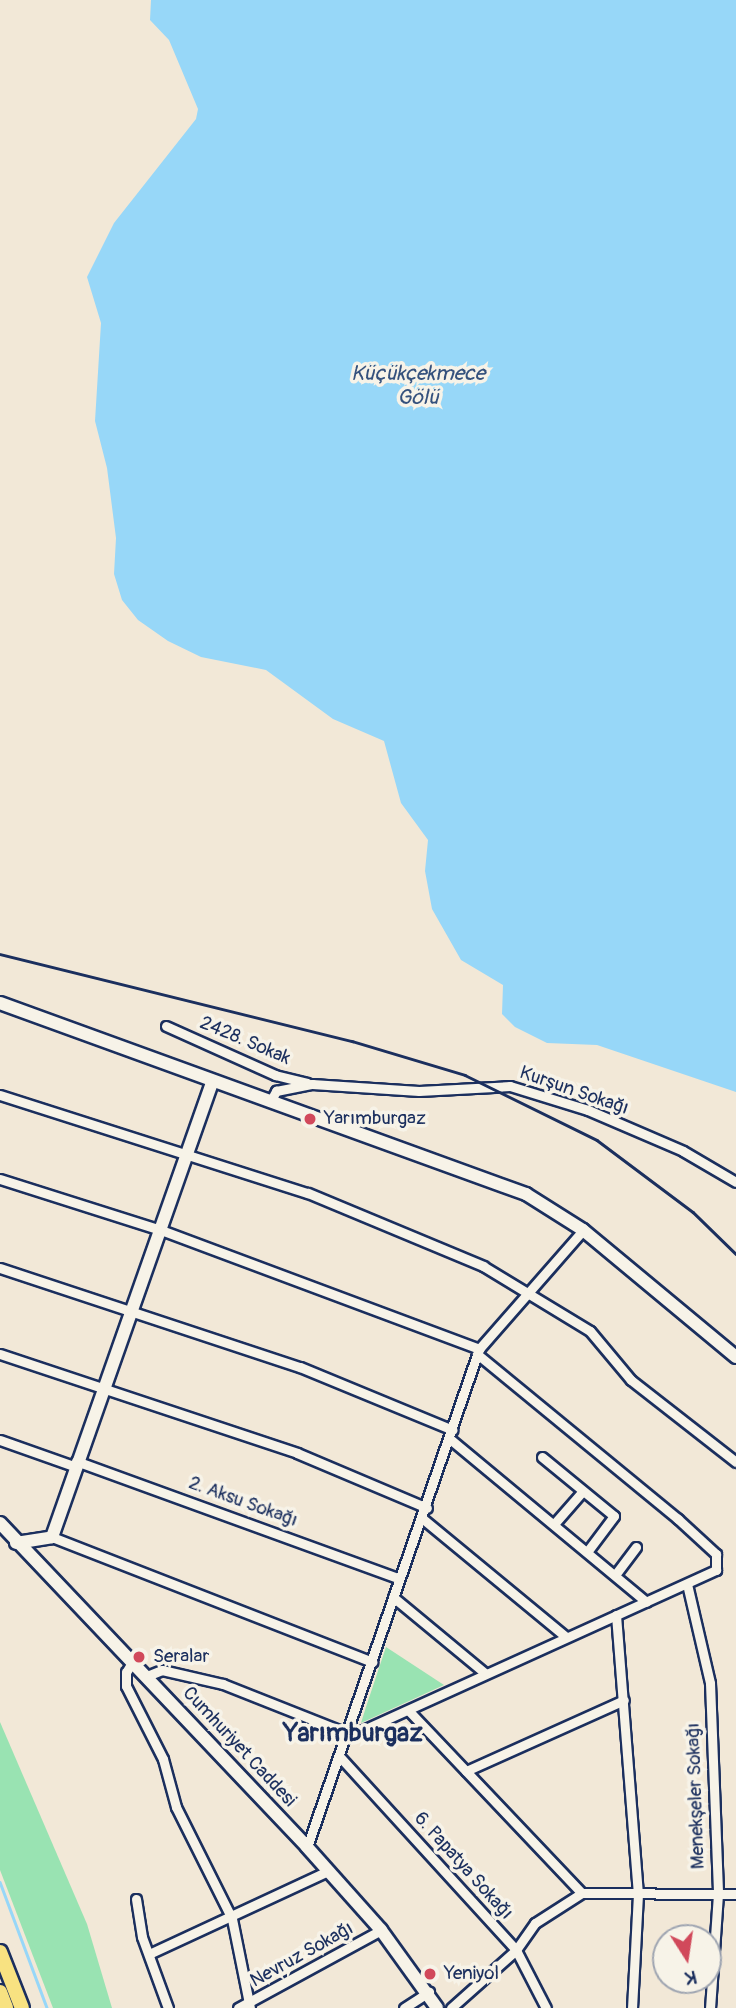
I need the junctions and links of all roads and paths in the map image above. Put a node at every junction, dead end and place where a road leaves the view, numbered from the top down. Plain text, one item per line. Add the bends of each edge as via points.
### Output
1 (0, 1003) edge
2 (166, 1026) dead end
3 (212, 1083) junction
4 (312, 1084) junction
5 (0, 1094) edge
6 (270, 1102) junction
7 (188, 1157) junction
8 (0, 1180) edge
9 (736, 1182) edge
10 (161, 1230) junction
11 (583, 1230) junction
12 (0, 1268) edge
13 (530, 1295) junction
14 (129, 1313) junction
15 (478, 1351) junction
16 (0, 1354) edge
17 (736, 1357) edge
18 (104, 1388) junction
19 (452, 1435) junction
20 (0, 1440) edge
21 (542, 1457) dead end
22 (736, 1462) edge
23 (75, 1464) junction
24 (582, 1492) junction
25 (427, 1508) junction
26 (423, 1519) junction
27 (0, 1523) edge
28 (554, 1524) junction
29 (52, 1537) junction
30 (16, 1543) junction
31 (636, 1547) dead end
32 (587, 1552) junction
33 (615, 1575) junction
34 (398, 1578) junction
35 (687, 1584) junction
36 (393, 1597) junction
37 (646, 1602) junction
38 (616, 1615) junction
39 (566, 1637) junction
40 (133, 1661) junction
41 (373, 1662) junction
42 (485, 1673) junction
43 (147, 1676) junction
44 (624, 1700) junction
45 (409, 1711) junction
46 (349, 1735) junction
47 (340, 1757) junction
48 (466, 1771) junction
49 (307, 1847) junction
50 (328, 1871) junction
51 (582, 1893) junction
52 (638, 1894) junction
53 (718, 1894) junction
54 (736, 1894) edge
55 (136, 1899) dead end
56 (232, 1919) junction
57 (381, 1930) junction
58 (516, 1950) junction
59 (0, 1952) edge
60 (149, 1954) junction
61 (0, 1992) edge
62 (430, 1992) junction
63 (250, 2006) edge
64 (6, 2008) edge
65 (22, 2008) edge
66 (168, 2008) edge
67 (239, 2008) edge
68 (404, 2008) edge
69 (437, 2008) edge
70 (451, 2008) edge
71 (546, 2008) edge
72 (632, 2008) edge
73 (710, 2008) edge

1 - 3 street
2 - 4 street, 2428. Sokak via 275,1075
3 - 6 street
3 - 7 street
4 - 6 street, Kurşun Sokağı via 275,1091
4 - 9 street, Kurşun Sokağı via 419,1091 510,1086 648,1136
5 - 7 street
6 - 11 street via 516,1190
7 - 10 street
7 - 13 street via 360,1213 483,1266
8 - 10 street
10 - 14 street
10 - 15 street
11 - 13 street
11 - 17 street
12 - 14 street
13 - 15 street
13 - 22 street via 590,1331 631,1380
14 - 18 street
14 - 19 street via 300,1367
15 - 19 street
15 - 35 street via 716,1554 716,1570
16 - 18 street
18 - 23 street
18 - 25 street via 297,1453
19 - 25 street
19 - 28 street
20 - 23 street, 2. Aksu Sokağı
21 - 24 street
23 - 29 street
23 - 34 street, 2. Aksu Sokağı
24 - 28 street
24 - 32 street via 614,1516
25 - 26 street
26 - 34 street
26 - 39 street
27 - 30 street, Cumhuriyet Caddesi
28 - 32 street
29 - 30 street
29 - 41 street
30 - 40 street, Cumhuriyet Caddesi
31 - 33 street
32 - 33 street
33 - 37 street
34 - 36 street
35 - 37 street
35 - 53 street, Menekşeler Sokağı via 710,1683
36 - 41 street
36 - 42 street
37 - 38 street
38 - 39 street
38 - 44 street
39 - 42 street
40 - 43 street, Cumhuriyet Caddesi
40 - 56 street via 126,1670 126,1686 163,1759 176,1807
41 - 46 street
42 - 45 street
43 - 46 street via 162,1670 223,1684
43 - 49 street, Cumhuriyet Caddesi
44 - 48 street
44 - 52 street
45 - 46 street
45 - 48 street
46 - 47 street
47 - 49 street
47 - 58 street, 6. Papatya Sokağı
48 - 51 street
49 - 50 street, Cumhuriyet Caddesi
50 - 56 street
50 - 57 street, Cumhuriyet Caddesi
51 - 52 street
51 - 58 street via 552,1908
52 - 53 street
52 - 72 street
53 - 54 street
53 - 73 street, Menekşeler Sokağı
55 - 60 street
56 - 60 street
56 - 63 street
57 - 62 street, Cumhuriyet Caddesi
57 - 63 street, Nevruz Sokağı
58 - 70 street
58 - 71 street, 6. Papatya Sokağı
59 - 65 main road
60 - 66 street
61 - 64 main road
62 - 68 street
62 - 69 street, Cumhuriyet Caddesi
63 - 67 street, Nevruz Sokağı

